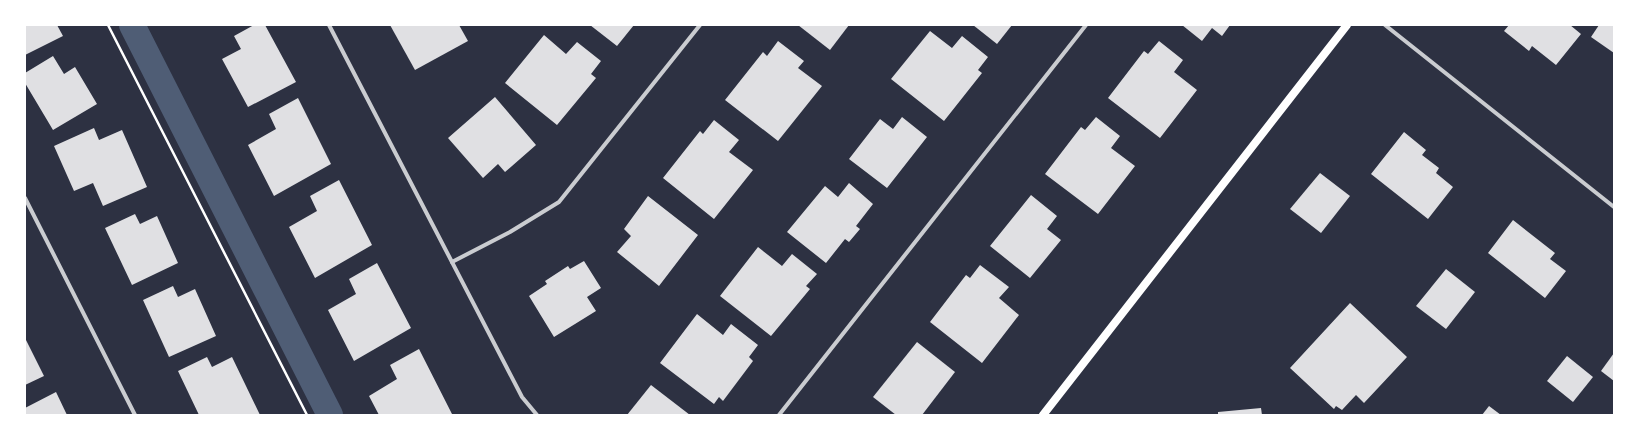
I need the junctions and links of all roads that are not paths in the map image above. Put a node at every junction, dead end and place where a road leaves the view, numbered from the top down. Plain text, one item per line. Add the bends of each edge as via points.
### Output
1 (329, 25) edge
2 (700, 25) edge
3 (1086, 25) edge
4 (1347, 25) edge
5 (1385, 25) edge
6 (25, 198) edge
7 (1614, 207) edge
8 (452, 262) junction
9 (135, 415) edge
10 (537, 415) edge
11 (779, 415) edge
12 (1044, 415) edge

1 - 8 street
2 - 8 street via 560,202
3 - 11 street
4 - 12 main road
5 - 7 street
6 - 9 street
8 - 10 street via 522,397

